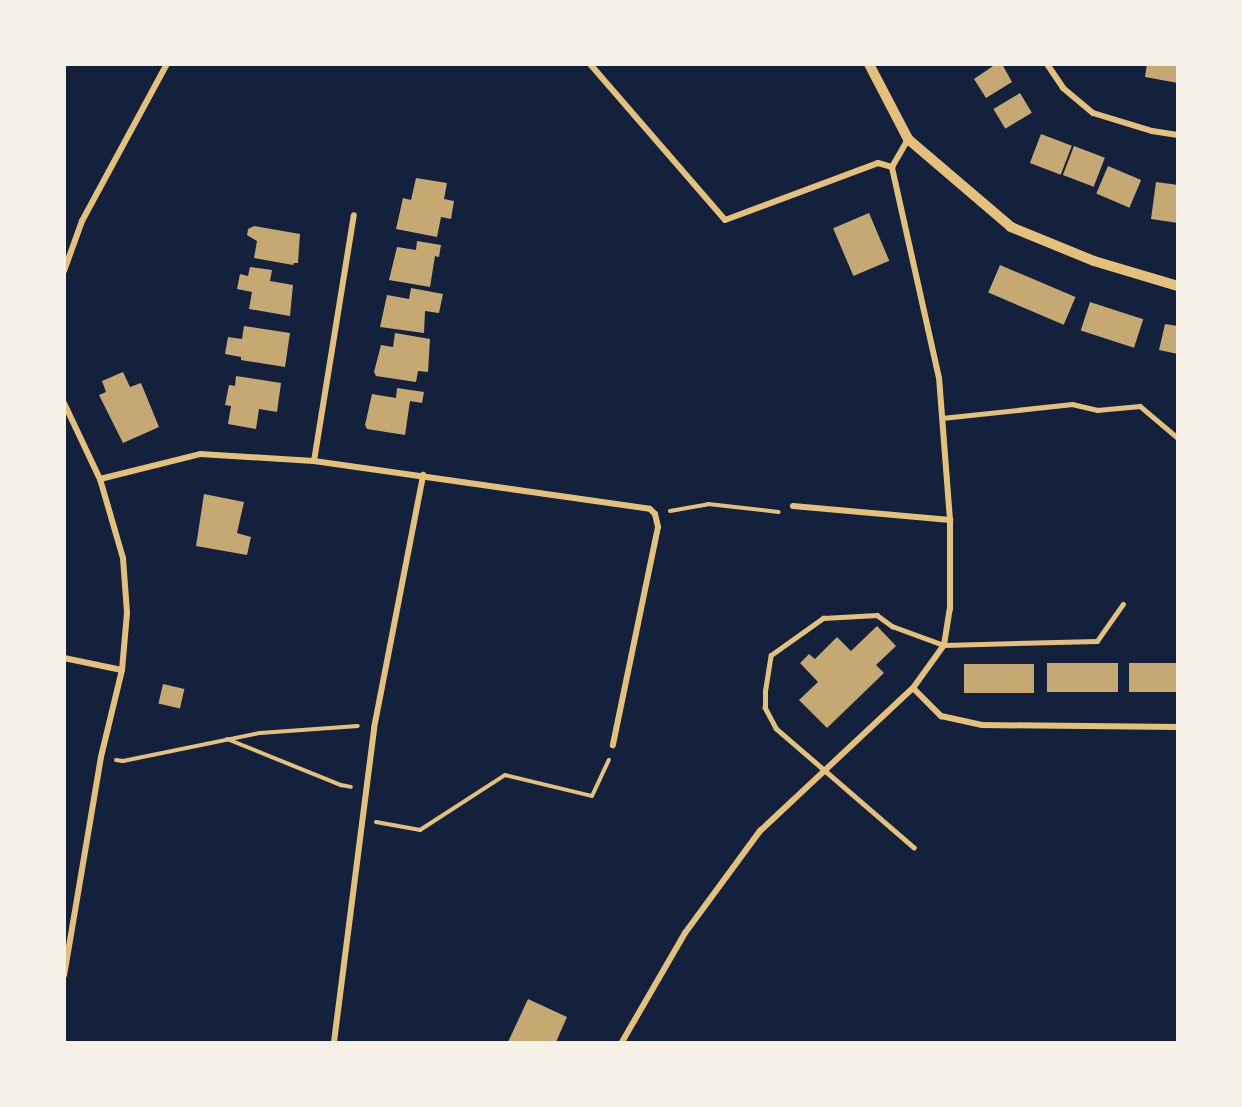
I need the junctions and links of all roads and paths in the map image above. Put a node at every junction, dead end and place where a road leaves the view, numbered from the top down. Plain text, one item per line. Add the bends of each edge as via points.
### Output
1 (167, 64) edge
2 (590, 64) edge
3 (869, 64) edge
4 (1047, 64) edge
5 (1178, 135) edge
6 (908, 139) junction
7 (892, 168) junction
8 (354, 215) dead end
9 (64, 271) edge
10 (1178, 286) edge
11 (64, 403) edge
12 (942, 418) junction
13 (1178, 438) edge
14 (314, 461) junction
15 (423, 476) junction
16 (100, 479) junction
17 (793, 506) joint
18 (655, 514) junction
19 (950, 520) junction
20 (1123, 604) dead end
21 (944, 645) junction
22 (64, 658) edge
23 (122, 670) junction
24 (913, 688) junction
25 (1178, 727) edge
26 (374, 728) junction
27 (226, 739) junction
28 (613, 745) joint
29 (101, 757) junction
30 (823, 772) junction
31 (366, 789) junction
32 (364, 820) junction
33 (914, 848) dead end
34 (67, 946) edge
35 (64, 975) edge
36 (334, 1042) edge
37 (622, 1042) edge

1 - 9 street via 82,221
2 - 7 street via 725,220 878,163
3 - 6 street
4 - 5 street via 1063,88 1093,112
6 - 7 street
6 - 10 street via 1011,226 1095,261
7 - 12 street via 939,378
8 - 14 street
11 - 16 street
12 - 13 lane via 1072,404 1097,410 1140,406
12 - 19 street
14 - 15 street
14 - 16 street via 200,454
15 - 18 street via 650,509
15 - 26 street
16 - 23 street via 123,558 127,613
17 - 18 path via 785,512 708,504
17 - 19 street
18 - 28 street via 658,526
19 - 21 street via 950,609
20 - 21 lane via 1097,641
21 - 24 street
21 - 30 lane via 892,626 877,615 823,618 771,655 765,708 776,729
22 - 23 street
23 - 29 street
24 - 25 street via 941,716 982,725
24 - 30 street
26 - 27 path via 260,733
26 - 31 street
27 - 29 path via 123,761
27 - 31 path via 341,786
28 - 32 path via 592,796 505,775 420,830
29 - 34 street
30 - 33 lane
30 - 37 street via 753,840 685,933
31 - 32 street
32 - 36 street
34 - 35 street

